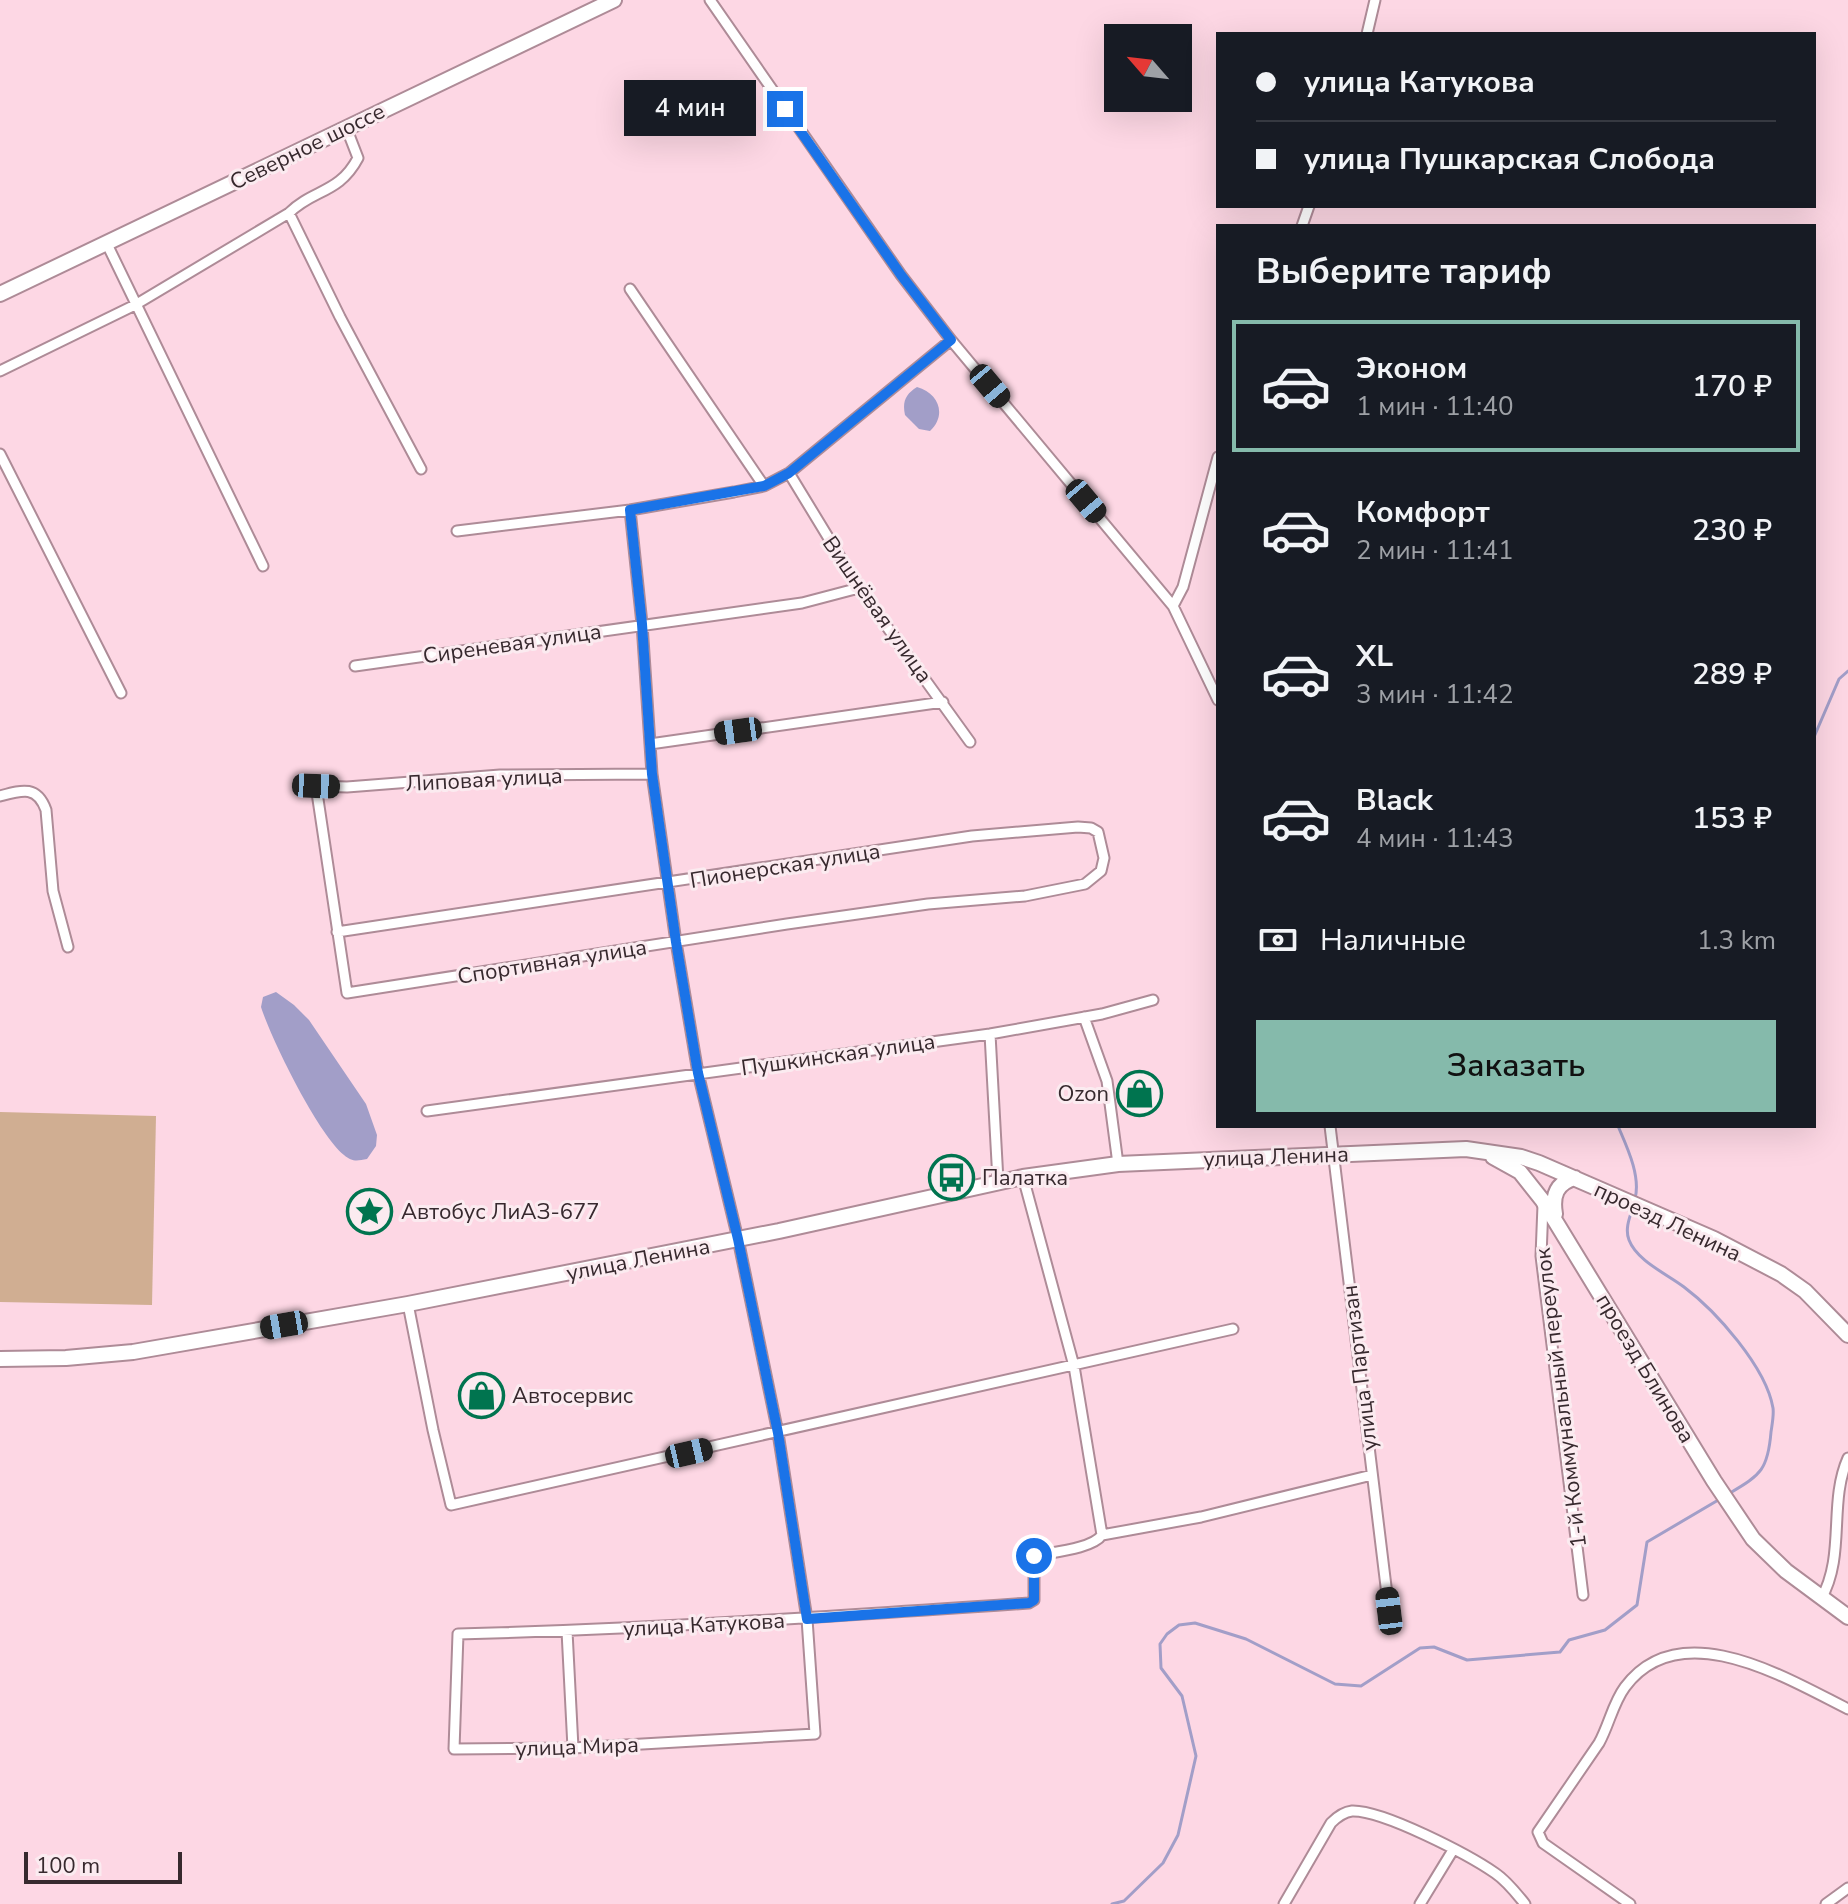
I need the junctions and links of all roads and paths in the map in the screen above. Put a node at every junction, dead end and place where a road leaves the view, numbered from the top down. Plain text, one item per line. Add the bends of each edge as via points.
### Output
1 (614, 0) edge
2 (710, 0) edge
3 (1375, 0) edge
4 (1367, 32) edge
5 (346, 127) junction
6 (289, 213) junction
7 (106, 242) junction
8 (630, 289) dead end
9 (0, 294) edge
10 (135, 305) junction
11 (951, 340) junction
12 (0, 371) edge
13 (0, 454) edge
14 (1216, 464) edge
15 (421, 469) dead end
16 (789, 473) junction
17 (764, 486) junction
18 (630, 510) junction
19 (457, 531) dead end
20 (263, 566) dead end
21 (859, 588) junction
22 (1173, 606) junction
23 (642, 624) junction
24 (355, 666) dead end
25 (121, 693) dead end
26 (1216, 696) edge
27 (943, 702) junction
28 (970, 742) dead end
29 (650, 744) junction
30 (652, 774) junction
31 (316, 786) joint
32 (0, 796) edge
33 (1091, 828) joint
34 (667, 882) junction
35 (337, 932) junction
36 (676, 942) junction
37 (68, 947) dead end
38 (1153, 1000) dead end
39 (1084, 1017) junction
40 (990, 1034) junction
41 (698, 1073) junction
42 (427, 1111) dead end
43 (1330, 1128) edge
44 (1466, 1149) junction
45 (1333, 1154) junction
46 (1118, 1164) junction
47 (1023, 1177) junction
48 (1575, 1178) junction
49 (998, 1181) junction
50 (1543, 1201) junction
51 (1556, 1223) junction
52 (738, 1239) junction
53 (408, 1304) junction
54 (1233, 1329) dead end
55 (1848, 1335) edge
56 (0, 1359) edge
57 (1074, 1366) junction
58 (778, 1433) junction
59 (1848, 1458) edge
60 (1372, 1475) junction
61 (1102, 1535) junction
62 (1583, 1595) dead end
63 (1821, 1599) junction
64 (1389, 1611) dead end
65 (1848, 1617) edge
66 (807, 1619) junction
67 (567, 1631) junction
68 (458, 1634) joint
69 (1848, 1709) edge
70 (573, 1748) junction
71 (1453, 1850) junction
72 (1848, 1888) edge
73 (1284, 1904) edge
74 (1420, 1904) edge
75 (1525, 1904) edge
76 (1630, 1904) edge
77 (1826, 1904) edge

1 - 5 main road, Северное шоссе
2 - 11 street
3 - 4 street
5 - 6 street via 358,158 354,165 341,182
5 - 7 main road, Северное шоссе
6 - 10 street
6 - 15 street
7 - 9 main road, Северное шоссе
7 - 10 street
8 - 17 street
10 - 12 street
10 - 20 street
11 - 16 street
11 - 22 street
13 - 25 street
14 - 22 street via 1183,587
16 - 17 street
16 - 21 street, Вишнёвая улица
17 - 18 street
18 - 19 street
18 - 23 street
21 - 23 street, Сиреневая улица via 802,603
21 - 27 street, Вишнёвая улица
22 - 26 street
23 - 24 street, Сиреневая улица
23 - 29 street
27 - 28 street, Вишнёвая улица
27 - 29 street
29 - 30 street
30 - 31 street, Липовая улица via 500,775
30 - 34 street
31 - 35 street, Спортивная улица
32 - 37 street via 23,790 42,799 53,891
33 - 34 street, Пионерская улица via 972,836
33 - 36 street, Спортивная улица via 1098,832 1104,858 1101,871 1085,884
34 - 35 street, Пионерская улица
34 - 36 street
35 - 36 street, Спортивная улица via 347,993
36 - 41 street
38 - 39 street, Пушкинская улица
39 - 40 street, Пушкинская улица
39 - 46 street via 1107,1081
40 - 41 street, Пушкинская улица
40 - 49 street
41 - 42 street, Пушкинская улица
41 - 52 street
43 - 45 street, улица Партизан
44 - 45 main road, улица Ленина
44 - 48 main road, проезд Ленина via 1521,1157
44 - 50 main road, проезд Блинова via 1520,1172
45 - 46 main road, улица Ленина
45 - 60 street, улица Партизан
46 - 47 main road, улица Ленина
47 - 49 main road, улица Ленина
47 - 57 street
48 - 51 main road via 1561,1184 1553,1198
48 - 55 main road, проезд Ленина via 1781,1274
49 - 52 main road, улица Ленина
50 - 51 main road, проезд Блинова
50 - 62 street, 1-й Коммунальный переулок via 1541,1256
51 - 63 main road, проезд Блинова via 1732,1509 1766,1553
52 - 53 main road, улица Ленина
52 - 58 street
53 - 56 main road, улица Ленина via 133,1352
53 - 58 street via 451,1505
54 - 57 street
57 - 58 street
57 - 61 street
58 - 66 street
59 - 63 street via 1831,1581
60 - 61 street, улица Катукова
60 - 64 street, улица Партизан
61 - 66 street, улица Катукова via 1087,1545 1034,1556 1034,1600 1029,1603
63 - 65 main road, проезд Блинова
66 - 67 street, улица Катукова
66 - 70 street, улица Мира via 815,1734
67 - 68 street, улица Катукова
67 - 70 street
68 - 70 street, улица Мира via 454,1749
69 - 76 street via 1787,1679 1705,1652 1674,1654 1634,1677 1599,1743 1538,1832 1543,1843
71 - 73 street via 1377,1817 1344,1813 1331,1823
71 - 74 street
71 - 75 street via 1494,1872
72 - 77 street

